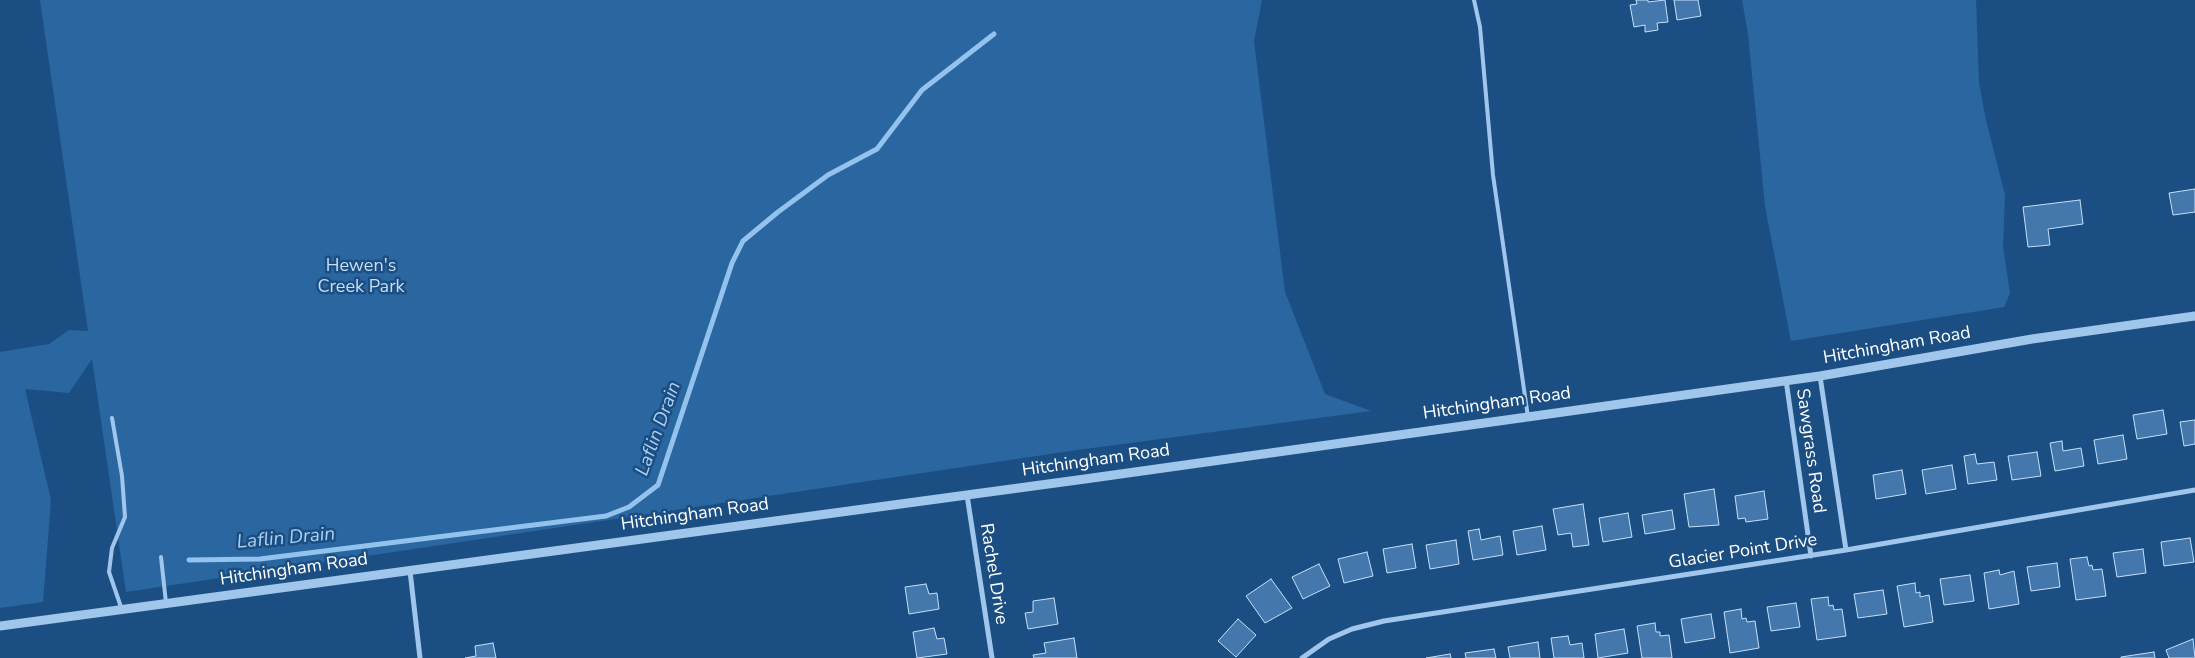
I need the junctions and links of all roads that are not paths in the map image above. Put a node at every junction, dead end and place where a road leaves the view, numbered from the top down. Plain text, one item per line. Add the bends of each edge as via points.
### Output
1 (1474, 0) edge
2 (2195, 316) edge
3 (1820, 376) junction
4 (1786, 380) junction
5 (1528, 417) junction
6 (112, 418) dead end
7 (2195, 490) edge
8 (966, 495) junction
9 (1846, 550) junction
10 (161, 556) dead end
11 (1811, 556) junction
12 (410, 571) junction
13 (166, 603) junction
14 (122, 610) junction
15 (0, 626) edge
16 (420, 658) edge
17 (992, 658) edge
18 (1302, 658) edge

1 - 5 lane via 1480,27 1493,176
2 - 3 street, Hitchingham Road via 2032,339
3 - 4 street, Hitchingham Road
3 - 9 street, Sawgrass Road
4 - 5 street, Hitchingham Road
4 - 11 street, Sawgrass Road
5 - 8 street, Hitchingham Road
6 - 14 lane via 125,517 112,548 109,572
7 - 9 street, Glacier Point Drive
8 - 12 street, Hitchingham Road
8 - 17 street, Rachel Drive
9 - 11 street, Glacier Point Drive
10 - 13 lane
11 - 18 street, Glacier Point Drive via 1384,621 1352,629
12 - 13 street, Hitchingham Road
12 - 16 street
13 - 14 street, Hitchingham Road
14 - 15 street, Hitchingham Road

